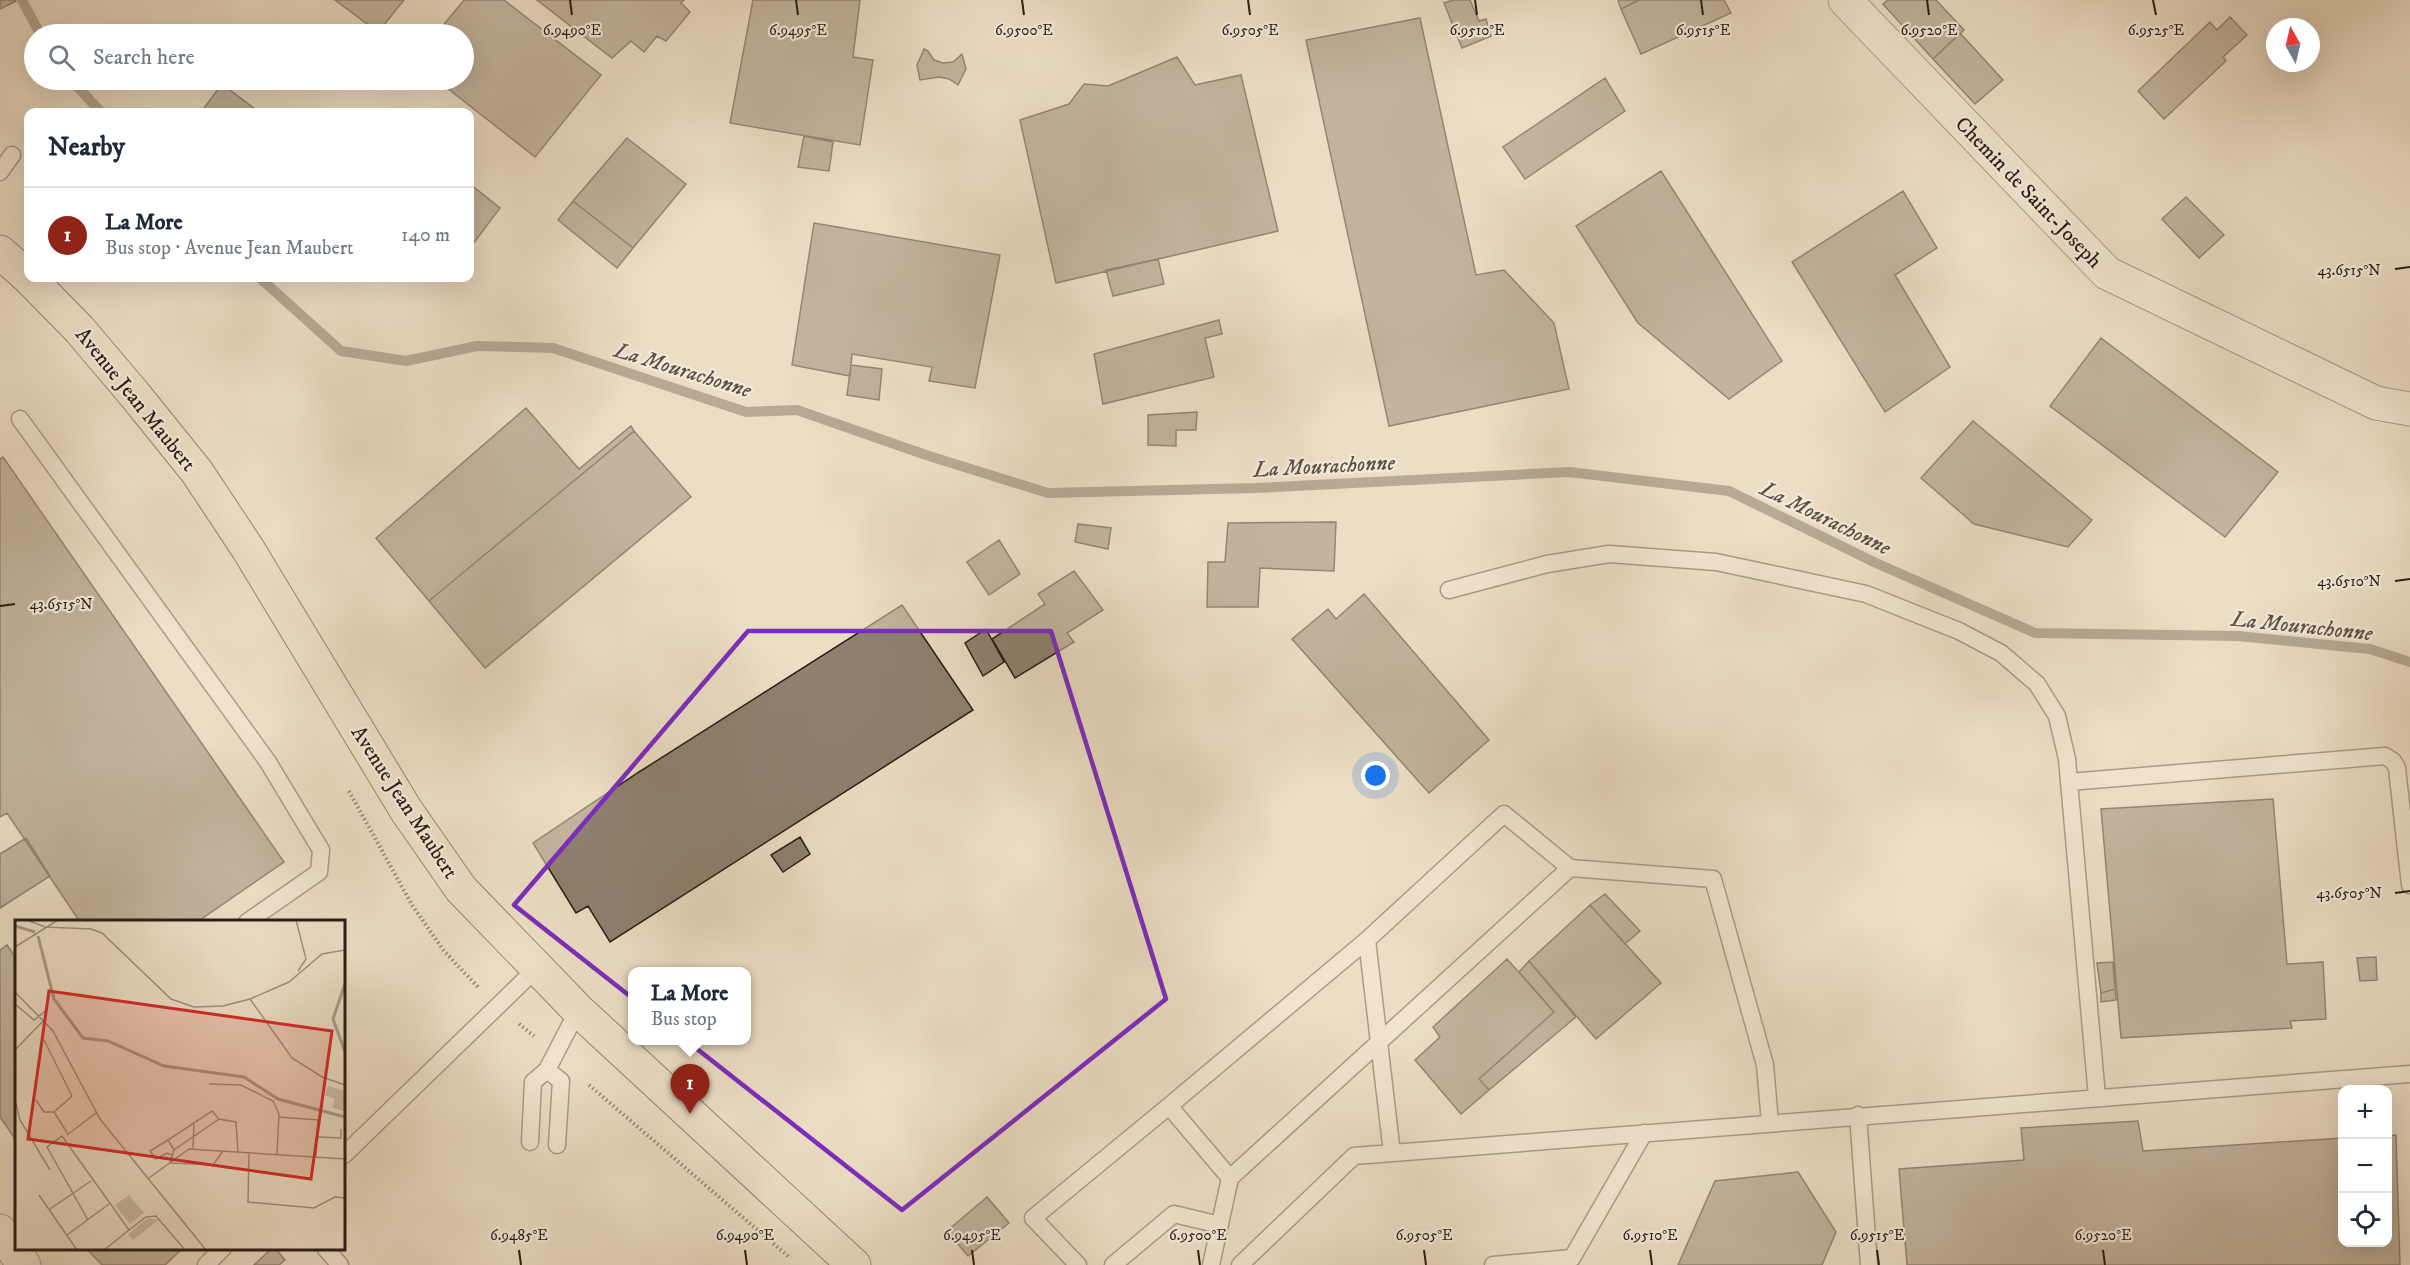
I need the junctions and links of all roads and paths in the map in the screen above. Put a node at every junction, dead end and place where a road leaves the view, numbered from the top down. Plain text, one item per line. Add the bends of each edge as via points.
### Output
1 (1845, 0) edge
2 (12, 155) dead end
3 (0, 171) edge
4 (0, 252) edge
5 (24, 273) edge
6 (34, 282) edge
7 (2410, 409) edge
8 (20, 419) dead end
9 (1449, 590) dead end
10 (2069, 782) junction
11 (1570, 868) junction
12 (2410, 885) edge
13 (248, 920) edge
14 (1367, 940) junction
15 (537, 968) junction
16 (578, 1010) junction
17 (1378, 1044) junction
18 (547, 1070) junction
19 (2410, 1074) edge
20 (2097, 1097) junction
21 (1168, 1106) junction
22 (1858, 1115) junction
23 (1770, 1122) junction
24 (1644, 1133) junction
25 (530, 1142) dead end
26 (557, 1145) dead end
27 (1392, 1153) junction
28 (345, 1154) edge
29 (1230, 1179) junction
30 (1221, 1225) junction
31 (0, 1231) edge
32 (221, 1250) edge
33 (327, 1250) edge
34 (24, 1265) edge
35 (206, 1265) edge
36 (340, 1265) edge
37 (854, 1265) edge
38 (1078, 1265) edge
39 (1113, 1265) edge
40 (1211, 1265) edge
41 (1240, 1265) edge
42 (1493, 1265) edge
43 (1869, 1265) edge

1 - 7 street, Chemin de Saint-Joseph via 2107,273 2376,403
2 - 3 lane
4 - 5 main road, Avenue Jean Maubert
6 - 15 main road, Avenue Jean Maubert via 79,329 196,472 248,549 405,810 461,889
8 - 13 lane via 268,762 321,850 319,872
9 - 10 lane via 1547,564 1610,554 1716,562 1866,594 1959,631 2001,653 2037,684 2057,716
10 - 12 lane via 2385,756 2397,768
10 - 20 lane
11 - 14 lane via 1504,814
11 - 17 lane
11 - 23 lane via 1713,879 1766,1065
14 - 17 lane
14 - 21 lane
15 - 16 main road, Avenue Jean Maubert
15 - 28 lane
16 - 18 lane
16 - 37 main road, Avenue Jean Maubert
17 - 27 lane
17 - 29 lane
18 - 25 lane via 533,1082
18 - 26 lane via 561,1081
19 - 20 lane
20 - 22 lane
21 - 29 lane
21 - 38 lane via 1033,1218
22 - 23 lane
22 - 43 lane
23 - 24 lane
24 - 27 lane
24 - 42 lane via 1572,1258
27 - 41 lane via 1354,1156
29 - 30 lane
30 - 39 lane via 1174,1214
30 - 40 lane
31 - 34 street
32 - 35 lane
33 - 36 lane

